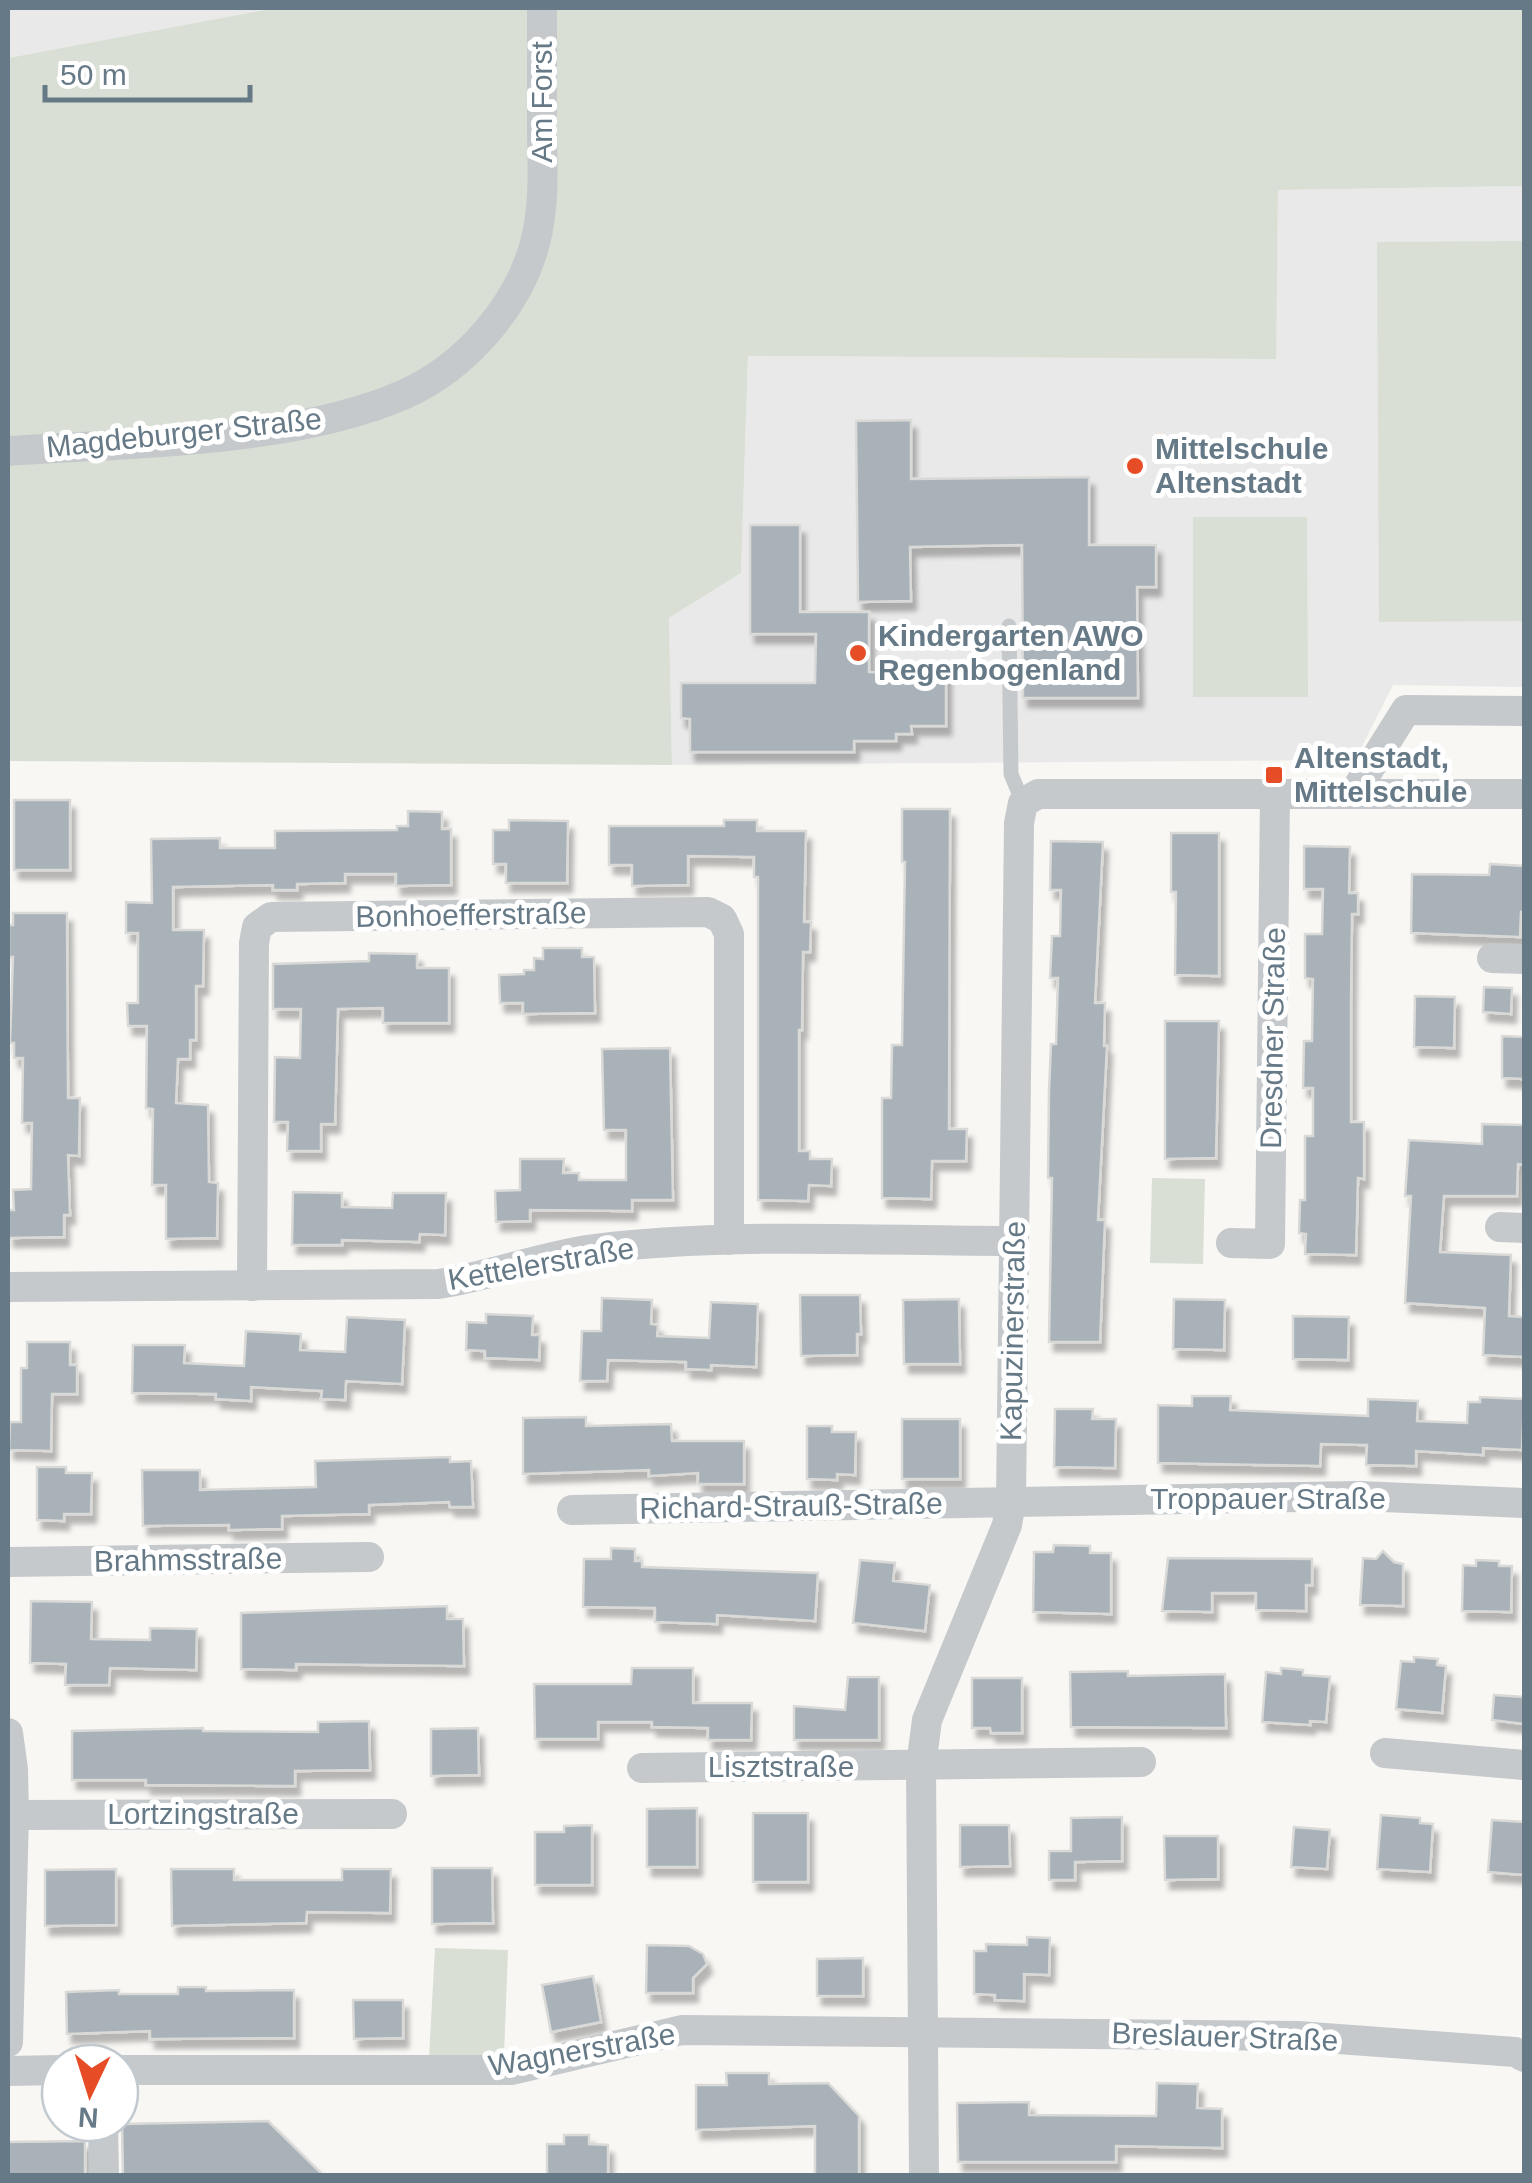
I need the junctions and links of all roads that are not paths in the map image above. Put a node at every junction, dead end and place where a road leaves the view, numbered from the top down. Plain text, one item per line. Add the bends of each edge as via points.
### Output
1 (542, 8) edge
2 (542, 197) joint
3 (8, 451) edge
4 (1009, 626) dead end
5 (1524, 711) edge
6 (1275, 793) junction
7 (1354, 793) junction
8 (1524, 794) edge
9 (1023, 803) junction
10 (1492, 958) dead end
11 (1524, 959) edge
12 (728, 1240) junction
13 (1014, 1242) junction
14 (1230, 1243) dead end
15 (252, 1286) junction
16 (8, 1287) edge
17 (1011, 1501) junction
18 (1524, 1503) edge
19 (572, 1510) dead end
20 (368, 1557) dead end
21 (8, 1562) edge
22 (8, 1734) edge
23 (1385, 1753) dead end
24 (1141, 1762) dead end
25 (1524, 1765) edge
26 (920, 1766) junction
27 (642, 1768) dead end
28 (392, 1814) dead end
29 (14, 1815) junction
30 (925, 2031) junction
31 (8, 2042) edge
32 (1524, 2056) edge
33 (8, 2070) edge
34 (40, 2070) edge
35 (140, 2070) edge
36 (103, 2143) edge
37 (104, 2176) edge
38 (924, 2176) edge

1 - 2 street, Am Forst
2 - 3 street, Magdeburger Straße via 529,258 494,323 455,362 407,394 346,414 240,432
4 - 9 lane via 1011,774
5 - 7 street via 1406,710
6 - 7 street
6 - 9 street via 1038,794
6 - 14 street, Dresdner Straße via 1270,1244
7 - 8 street
9 - 13 street, Kapuzinerstraße
10 - 11 street
12 - 13 street, Kettelerstraße
12 - 15 street, Kettelerstraße via 592,1250 438,1284
12 - 15 street, Bonhoefferstraße via 729,934 722,918 708,912 271,917 258,927 254,943
13 - 17 street, Kapuzinerstraße
15 - 16 street, Kettelerstraße
17 - 18 street, Troppauer Straße via 1360,1496
17 - 19 street, Richard-Strauß-Straße
17 - 26 street, Kapuzinerstraße via 927,1720
20 - 21 street, Brahmsstraße
22 - 29 street
23 - 25 street
24 - 26 street, Lisztstraße
26 - 27 street, Lisztstraße
26 - 30 street, Kapuzinerstraße
28 - 29 street, Lortzingstraße
29 - 31 street
30 - 32 street, Breslauer Straße via 1298,2036
30 - 35 street, Wagnerstraße via 678,2030 512,2070
30 - 38 street, Kapuzinerstraße
33 - 34 street
36 - 37 street

